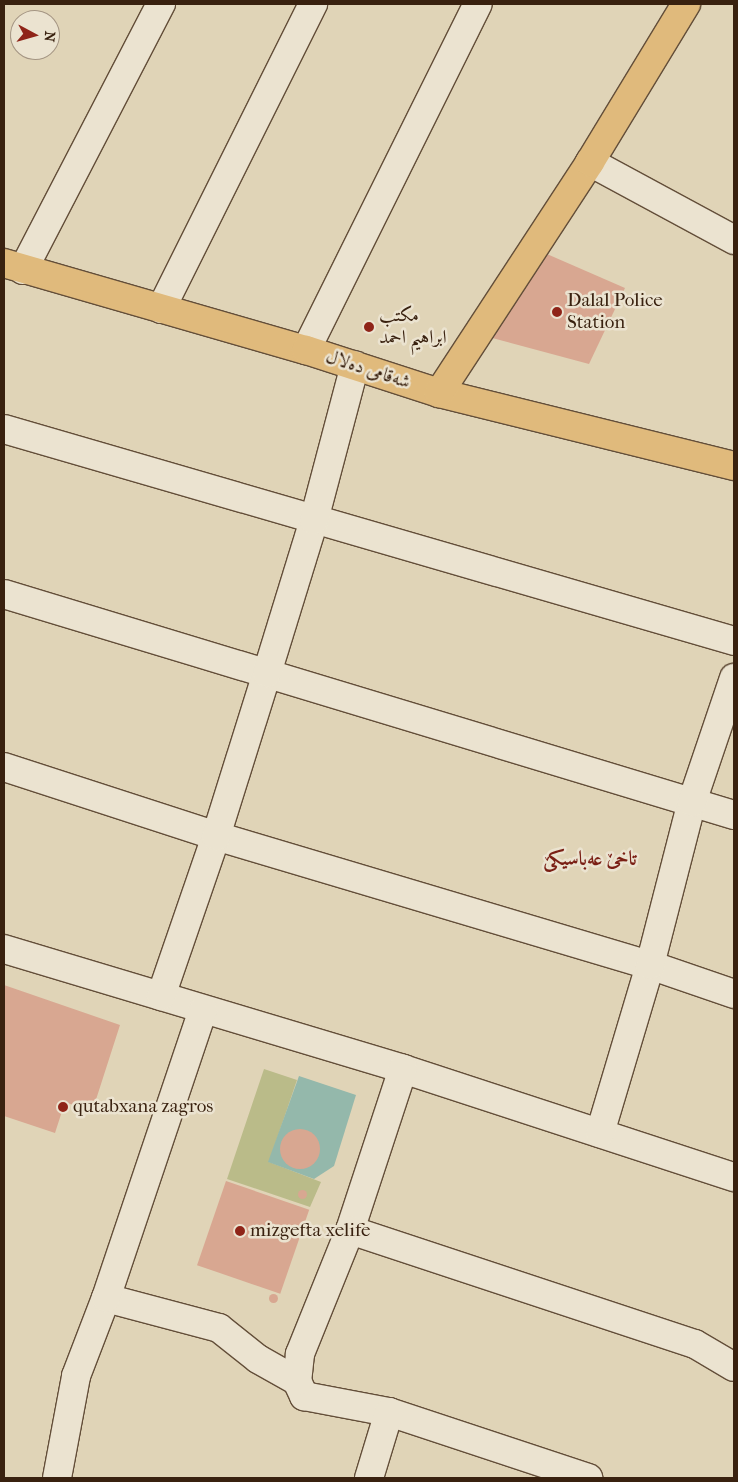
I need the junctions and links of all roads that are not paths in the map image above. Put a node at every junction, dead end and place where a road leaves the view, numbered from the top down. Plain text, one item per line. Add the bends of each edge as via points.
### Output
1 (161, 4) edge
2 (313, 4) edge
3 (478, 4) edge
4 (686, 4) edge
5 (590, 162) junction
6 (734, 240) edge
7 (13, 267) edge
8 (161, 309) junction
9 (306, 350) junction
10 (354, 365) junction
11 (439, 393) junction
12 (4, 429) edge
13 (734, 466) edge
14 (314, 520) junction
15 (4, 594) edge
16 (734, 641) edge
17 (268, 672) junction
18 (734, 678) edge
19 (4, 767) edge
20 (692, 802) junction
21 (734, 815) edge
22 (216, 836) junction
23 (4, 949) edge
24 (650, 965) junction
25 (734, 994) edge
26 (161, 996) junction
27 (203, 1010) junction
28 (403, 1069) junction
29 (600, 1133) junction
30 (734, 1177) edge
31 (350, 1230) junction
32 (106, 1298) junction
33 (734, 1367) edge
34 (297, 1381) junction
35 (389, 1412) junction
36 (57, 1478) edge
37 (369, 1478) edge
38 (588, 1478) edge

1 - 7 street
2 - 8 street
3 - 9 street
4 - 5 main road
5 - 6 street
5 - 11 main road
7 - 8 main road, شەقامی دەلال
8 - 9 main road, شەقامی دەلال
9 - 10 main road, شەقامی دەلال
10 - 11 main road, شەقامی دەلال
10 - 14 street
11 - 13 main road, شەقامی دەلال
12 - 14 street
14 - 16 street
14 - 17 street
15 - 17 street
17 - 20 street
17 - 22 street
18 - 20 street
19 - 22 street
20 - 21 street
20 - 24 street
22 - 24 street
22 - 26 street
23 - 26 street
24 - 25 street
24 - 29 street
26 - 27 street
27 - 28 street
27 - 32 street
28 - 29 street
28 - 31 street
29 - 30 street
31 - 33 street via 695,1344
31 - 34 street via 300,1354
32 - 34 street via 219,1328 258,1359
32 - 36 street via 76,1376
34 - 35 street via 304,1396
35 - 37 street
35 - 38 street

